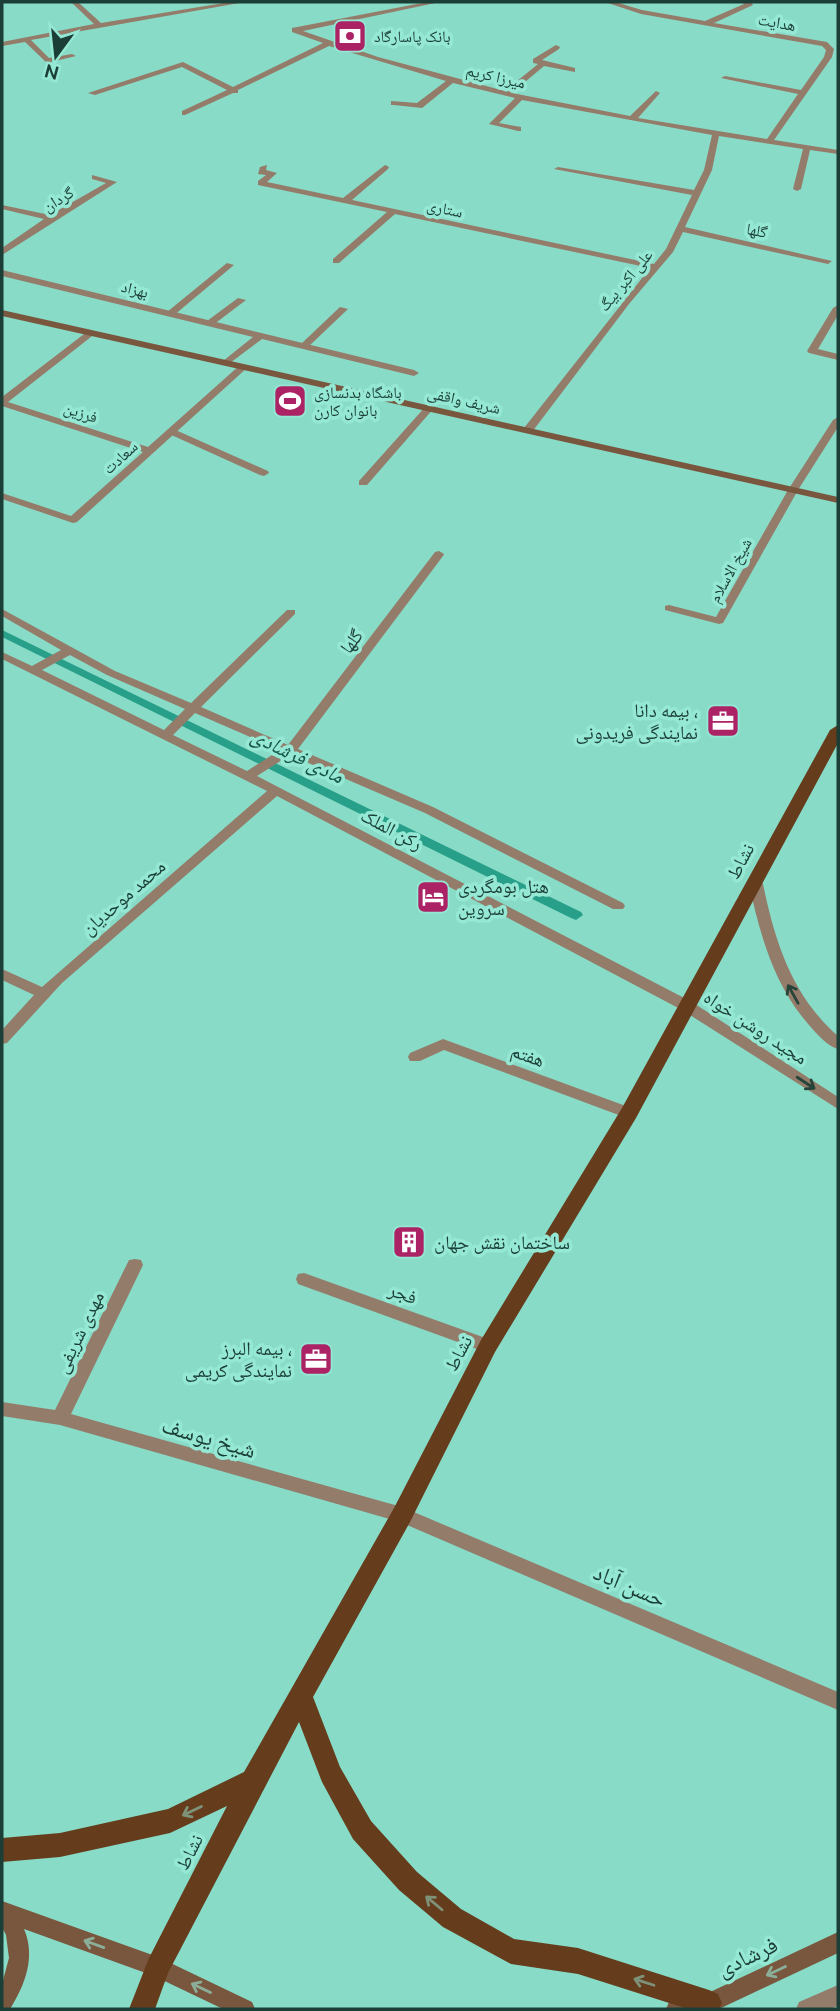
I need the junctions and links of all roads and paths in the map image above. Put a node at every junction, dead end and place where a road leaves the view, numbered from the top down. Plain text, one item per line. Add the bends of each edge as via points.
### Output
1 (74, 2) edge
2 (173, 2) edge
3 (241, 2) edge
4 (436, 2) edge
5 (609, 2) edge
6 (744, 2) edge
7 (184, 12) junction
8 (689, 20) junction
9 (707, 23) junction
10 (99, 25) junction
11 (681, 27) dead end
12 (26, 39) junction
13 (329, 43) junction
14 (2, 44) edge
15 (556, 47) dead end
16 (832, 50) edge
17 (72, 56) dead end
18 (838, 56) edge
19 (543, 63) junction
20 (572, 70) dead end
21 (725, 78) dead end
22 (453, 80) junction
23 (235, 91) junction
24 (92, 93) dead end
25 (507, 93) junction
26 (656, 93) dead end
27 (803, 93) junction
28 (521, 96) junction
29 (394, 103) dead end
30 (185, 113) dead end
31 (633, 118) junction
32 (518, 129) dead end
33 (716, 133) junction
34 (769, 141) junction
35 (807, 148) junction
36 (838, 152) edge
37 (264, 167) dead end
38 (385, 167) dead end
39 (558, 169) dead end
40 (95, 177) dead end
41 (797, 189) dead end
42 (697, 193) junction
43 (345, 201) junction
44 (2, 207) edge
45 (393, 211) junction
46 (51, 218) junction
47 (680, 229) junction
48 (2, 252) edge
49 (336, 261) dead end
50 (828, 261) dead end
51 (230, 265) dead end
52 (656, 267) junction
53 (2, 273) edge
54 (241, 300) dead end
55 (838, 308) edge
56 (343, 309) dead end
57 (2, 313) edge
58 (170, 314) junction
59 (210, 323) junction
60 (91, 333) junction
61 (260, 336) junction
62 (304, 346) junction
63 (838, 357) edge
64 (226, 363) junction
65 (243, 367) junction
66 (414, 373) dead end
67 (2, 402) edge
68 (429, 408) junction
69 (838, 420) edge
70 (528, 430) junction
71 (171, 431) junction
72 (150, 451) junction
73 (264, 473) dead end
74 (363, 483) dead end
75 (793, 490) junction
76 (838, 494) edge
77 (2, 496) edge
78 (821, 496) junction
79 (838, 500) edge
80 (838, 510) edge
81 (439, 554) dead end
82 (669, 608) dead end
83 (2, 612) edge
84 (291, 612) dead end
85 (70, 650) junction
86 (2, 655) edge
87 (31, 671) junction
88 (195, 709) junction
89 (838, 730) edge
90 (165, 736) junction
91 (291, 749) junction
92 (247, 776) junction
93 (275, 790) junction
94 (756, 884) junction
95 (618, 906) dead end
96 (2, 974) edge
97 (44, 994) junction
98 (687, 1006) junction
99 (2, 1039) edge
100 (838, 1044) edge
101 (415, 1056) dead end
102 (838, 1104) edge
103 (629, 1113) junction
104 (135, 1265) dead end
105 (304, 1279) dead end
106 (488, 1346) junction
107 (2, 1409) edge
108 (60, 1418) junction
109 (402, 1515) junction
110 (301, 1697) junction
111 (838, 1701) edge
112 (253, 1781) junction
113 (2, 1850) edge
114 (2, 1911) edge
115 (838, 1942) edge
116 (158, 1967) junction
117 (838, 1996) edge
118 (2, 2003) edge
119 (709, 2003) junction
120 (142, 2009) edge
121 (245, 2009) edge
122 (676, 2009) edge
123 (806, 2009) edge

1 - 10 street
2 - 7 street
3 - 7 street
4 - 13 street, میرزا کریم via 295,30
5 - 8 street, هدایت
6 - 9 street via 751,4
7 - 10 street
8 - 9 street, هدایت
8 - 11 street
9 - 16 street, هدایت via 824,44
10 - 12 street
12 - 14 street
12 - 17 street via 47,61
13 - 22 street, میرزا کریم
13 - 23 street
15 - 19 street via 536,61
16 - 18 street, هدایت
16 - 27 street
19 - 20 street
19 - 25 street
21 - 27 street
22 - 25 street, میرزا کریم
22 - 29 street via 419,106
23 - 24 street via 183,64
23 - 30 street
25 - 28 street, میرزا کریم
26 - 31 street
27 - 34 street
28 - 31 street, میرزا کریم
28 - 32 street via 493,124
31 - 33 street, میرزا کریم
33 - 34 street, میرزا کریم
33 - 42 street, علی اکبر بیگ via 708,170
34 - 35 street, میرزا کریم
35 - 36 street, میرزا کریم
35 - 41 street
37 - 43 street, ستاری via 261,172 273,173 261,183
38 - 43 street
39 - 42 street
40 - 46 street, گردان via 113,183
42 - 47 street, علی اکبر بیگ
43 - 45 street, ستاری
44 - 46 street
45 - 49 street
45 - 52 street, ستاری
46 - 48 street, گردان
47 - 50 street, گلها
47 - 52 street, علی اکبر بیگ
51 - 58 street
52 - 70 street, علی اکبر بیگ
53 - 58 street, بهزاد
54 - 59 street
55 - 63 street via 812,351
56 - 62 street
57 - 60 main road, شریف واقفی
58 - 59 street, بهزاد
59 - 61 street, بهزاد
60 - 64 main road, شریف واقفی
60 - 67 street, فرزین
61 - 62 street, بهزاد
61 - 64 street
62 - 66 street, بهزاد
64 - 65 main road, شریف واقفی
65 - 68 main road, شریف واقفی
65 - 71 street, سعادت
67 - 72 street, فرزین
68 - 70 main road, شریف واقفی
68 - 74 street
69 - 75 street
70 - 75 main road, شریف واقفی
71 - 72 street, سعادت
71 - 73 street
72 - 77 street, سعادت via 73,520
75 - 78 main road, شریف واقفی
75 - 82 street, شیخ الاسلام via 719,621
76 - 78 main road
78 - 79 main road, شریف واقفی
78 - 80 main road
81 - 91 street, گلها
83 - 85 street, رکن الملک
84 - 88 street
85 - 87 street
85 - 88 street, رکن الملک
86 - 87 street, رکن الملک
87 - 90 street, رکن الملک
88 - 90 street
88 - 91 street, رکن الملک
89 - 94 main road, نشاط
90 - 92 street, رکن الملک
91 - 92 street
91 - 95 street, رکن الملک via 429,810
92 - 93 street, رکن الملک
93 - 97 street, محمد موحدیان
93 - 98 street, رکن الملک
94 - 98 main road, نشاط
100 -> 94 street, مجید روشن خواه via 799,1006 778,967
96 - 97 street
97 - 99 street, محمد موحدیان
98 -> 102 street, مجید روشن خواه
98 - 103 main road, نشاط
101 - 103 street, هفتم via 443,1044
103 - 106 main road, نشاط
104 - 108 street, مهدی شریفی
105 - 106 street, فجر
106 - 109 main road, نشاط
107 - 108 street, شیخ یوسف
108 - 109 street, شیخ یوسف
109 - 110 main road, نشاط
109 - 111 street, حسن آباد
110 - 112 main road, نشاط
119 -> 110 main road via 578,1961 512,1951 452,1918 408,1881 362,1830 331,1774
112 -> 113 main road via 170,1821 60,1845
112 - 116 main road, نشاط
116 -> 114 main road
114 - 118 main road via 15,1926 20,1963
115 -> 119 main road, فرشادی
116 - 120 main road, نشاط
121 -> 116 main road
117 - 123 street
119 - 122 main road, فرشادی

